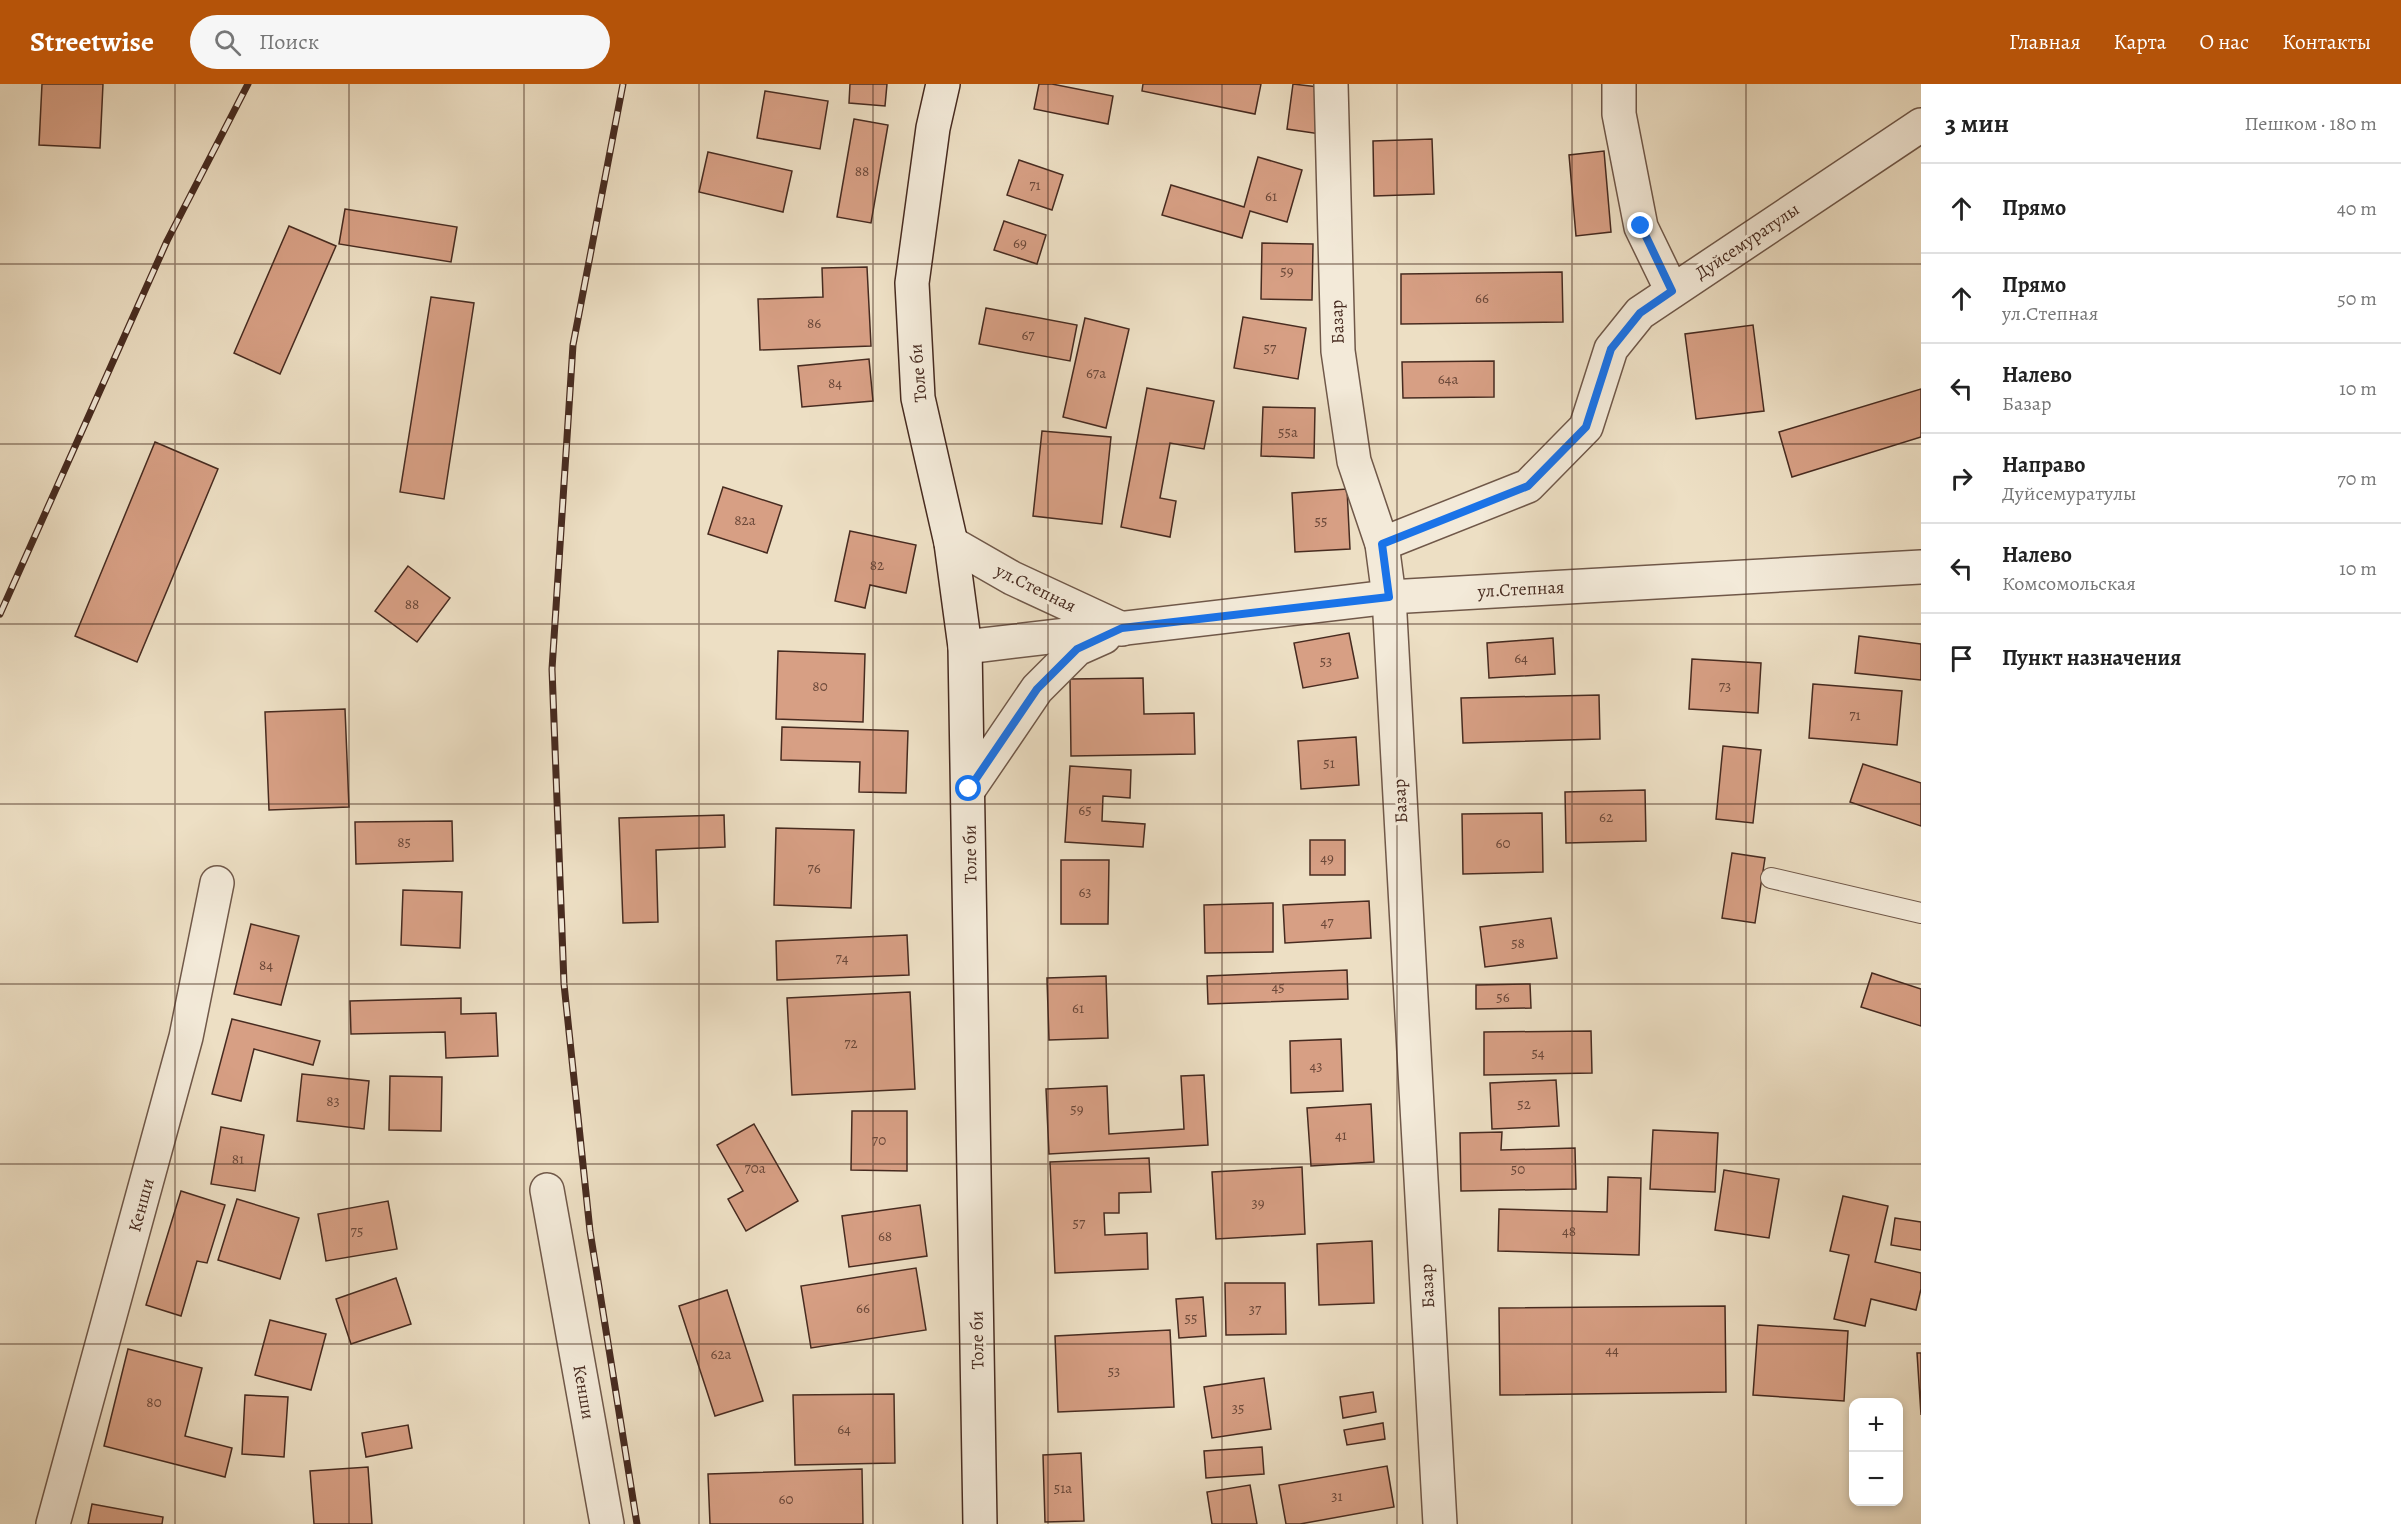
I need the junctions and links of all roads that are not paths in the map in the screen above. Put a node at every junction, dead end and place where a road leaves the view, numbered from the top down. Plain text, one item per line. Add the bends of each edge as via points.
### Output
1 (943, 84) edge
2 (1331, 84) edge
3 (1619, 84) edge
4 (1921, 125) edge
5 (1672, 291) junction
6 (951, 543) junction
7 (1382, 544) junction
8 (1921, 567) edge
9 (1389, 597) junction
10 (1122, 628) junction
11 (965, 647) junction
12 (969, 789) junction
13 (1771, 878) dead end
14 (217, 883) dead end
15 (1921, 913) edge
16 (548, 1190) dead end
17 (53, 1524) edge
18 (607, 1524) edge
19 (980, 1524) edge
20 (1440, 1524) edge

1 - 6 street, Толе би via 933,128 912,283 918,398
2 - 7 street, Базар via 1338,351 1354,461
3 - 5 street via 1619,114 1641,226
4 - 5 street, Дуйсемуратулы
5 - 7 street, Дуйсемуратулы via 1640,313 1611,349 1586,427 1528,486
6 - 10 street, ул.Степная via 1012,578
6 - 11 street, Толе би
7 - 9 street, Базар
8 - 9 street, ул.Степная
9 - 10 street, ул.Степная
9 - 20 street, Базар
10 - 11 street, ул.Степная
10 - 12 street via 1077,649 1037,689
11 - 12 street, Толе би
12 - 19 street, Толе би
13 - 15 lane
14 - 17 street, Кенши via 186,1037
16 - 18 street, Кенши

